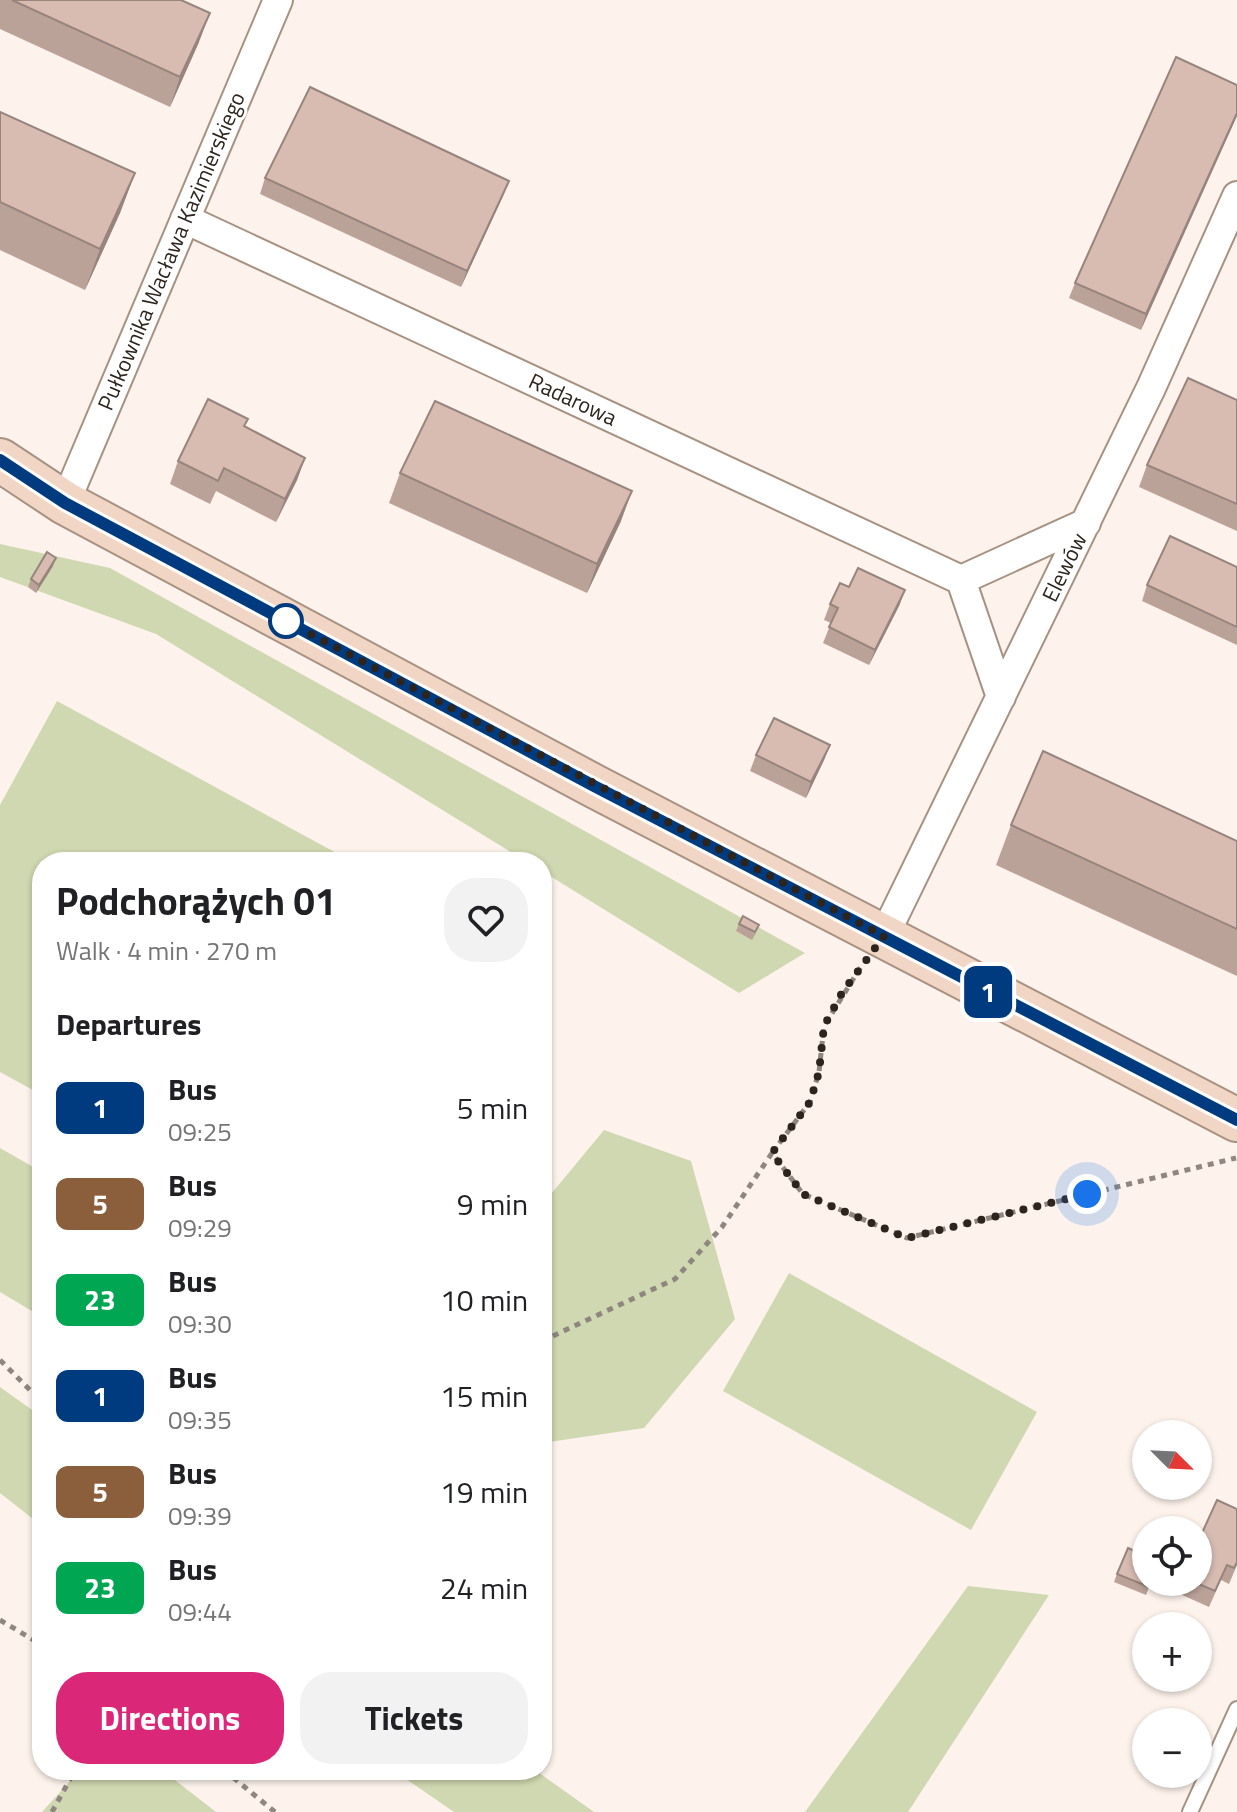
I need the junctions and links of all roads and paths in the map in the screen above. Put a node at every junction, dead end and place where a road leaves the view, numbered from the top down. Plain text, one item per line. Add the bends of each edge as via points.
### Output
1 (278, 0) edge
2 (1237, 196) edge
3 (185, 219) junction
4 (0, 460) edge
5 (65, 503) junction
6 (1086, 523) junction
7 (961, 580) junction
8 (1001, 697) junction
9 (884, 936) junction
10 (1237, 1120) edge
11 (772, 1153) junction
12 (1237, 1158) edge
13 (552, 1336) edge
14 (0, 1360) edge
15 (32, 1392) edge
16 (0, 1620) edge
17 (32, 1639) edge
18 (1237, 1709) edge
19 (70, 1780) edge
20 (236, 1780) edge
21 (52, 1812) edge
22 (275, 1812) edge
23 (1190, 1812) edge

1 - 3 street, Pułkownika Wacława Kazimierskiego
2 - 6 street, Elewów
3 - 5 street, Pułkownika Wacława Kazimierskiego
3 - 7 street, Radarowa
4 - 5 street
5 - 9 street
6 - 7 street
6 - 8 street, Elewów
7 - 8 street
8 - 9 street, Elewów
9 - 10 street
9 - 11 path via 824,1026 810,1102
11 - 12 path via 803,1194 907,1238
11 - 13 path via 722,1227 675,1279
14 - 15 path
16 - 17 path
18 - 23 lane
19 - 21 path
20 - 22 path

